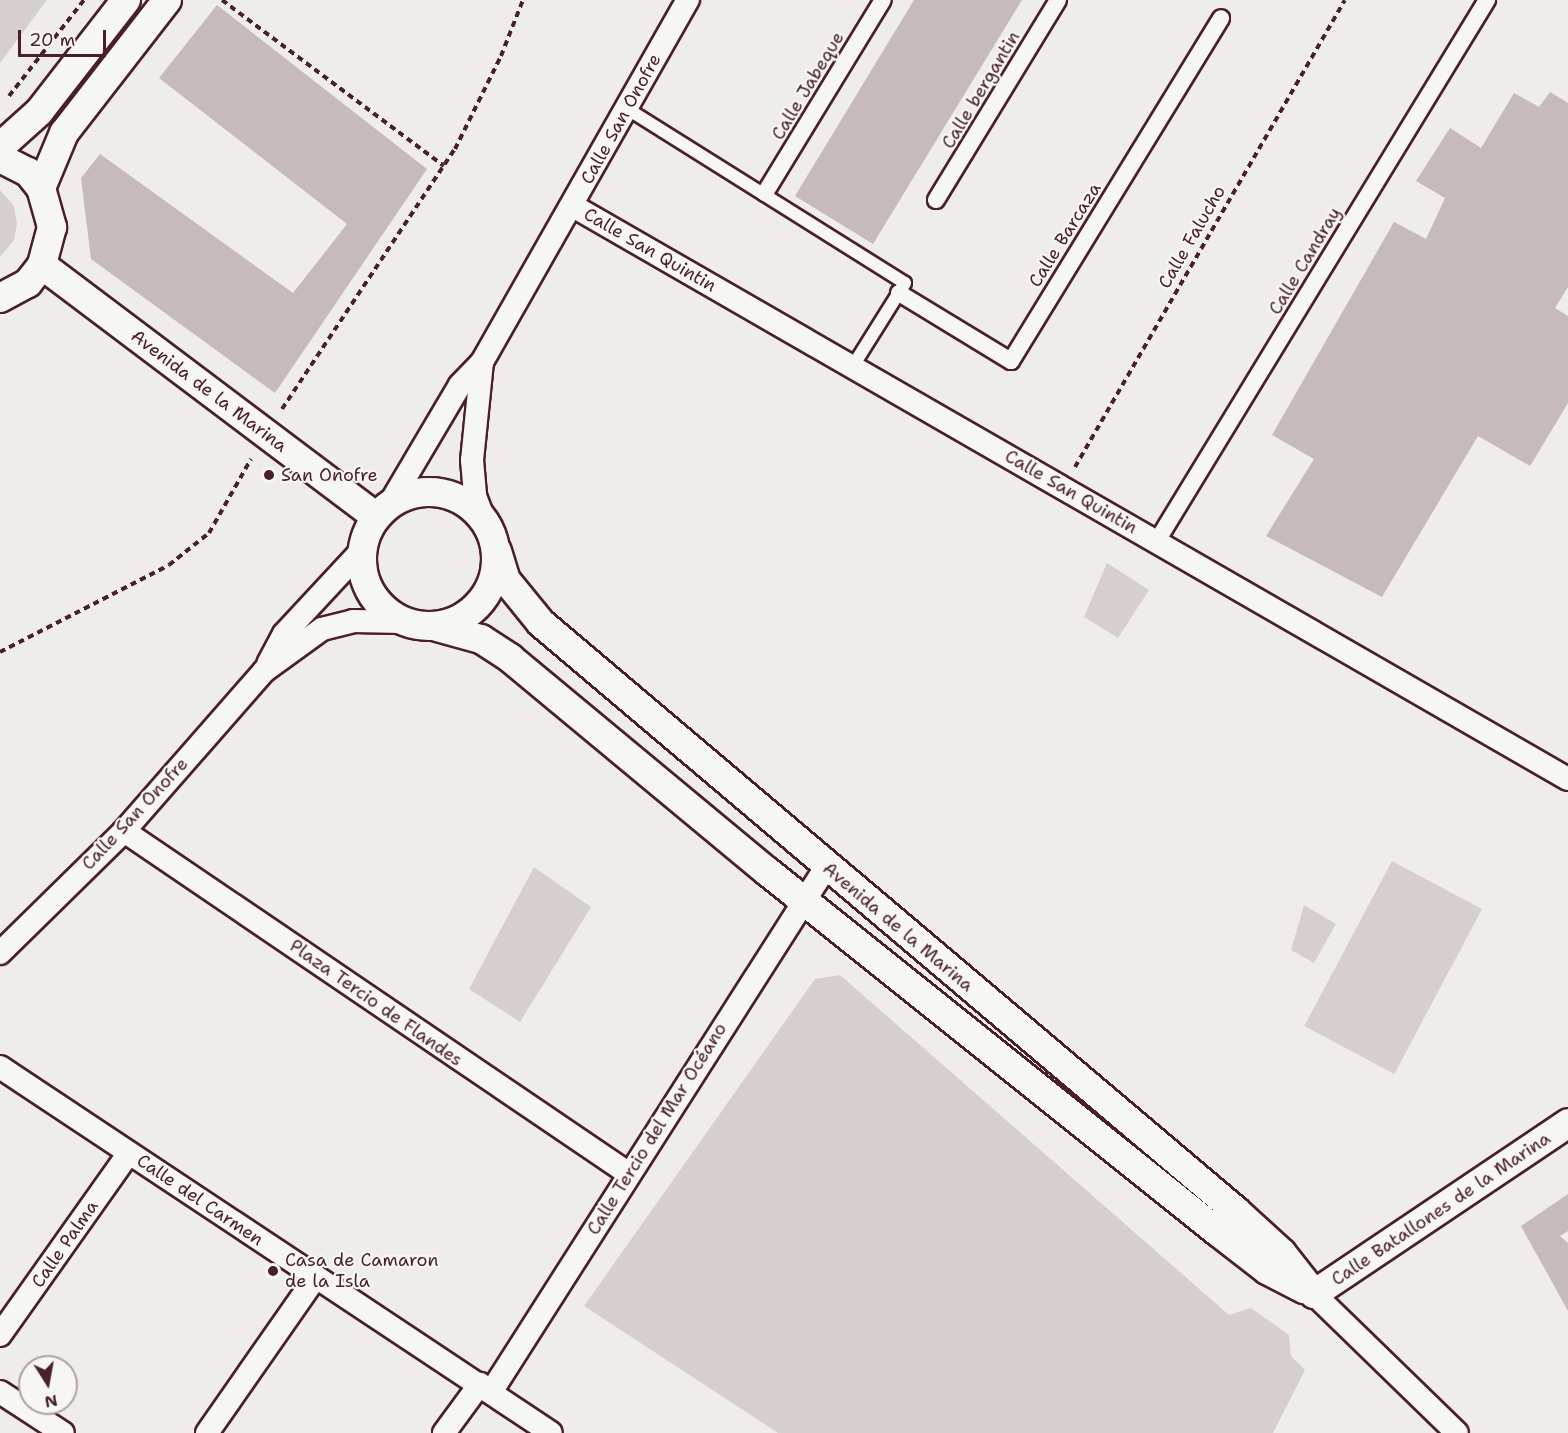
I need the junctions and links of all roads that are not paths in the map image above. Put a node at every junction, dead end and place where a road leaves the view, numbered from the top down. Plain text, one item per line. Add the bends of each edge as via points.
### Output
1 (126, 0) edge
2 (167, 0) edge
3 (688, 0) edge
4 (883, 0) edge
5 (1058, 0) edge
6 (1486, 0) edge
7 (1221, 18) dead end
8 (626, 108) junction
9 (0, 147) edge
10 (0, 158) edge
11 (41, 188) junction
12 (765, 193) junction
13 (936, 200) dead end
14 (573, 206) junction
15 (42, 266) junction
16 (902, 288) junction
17 (0, 298) edge
18 (482, 362) junction
19 (853, 366) junction
20 (382, 511) junction
21 (484, 519) junction
22 (1157, 541) junction
23 (362, 550) junction
24 (496, 551) junction
25 (402, 622) junction
26 (437, 627) junction
27 (264, 671) junction
28 (1568, 779) edge
29 (124, 831) junction
30 (826, 867) junction
31 (802, 899) junction
32 (0, 953) edge
33 (0, 1067) edge
34 (1568, 1123) edge
35 (129, 1153) junction
36 (629, 1174) junction
37 (316, 1277) junction
38 (1314, 1294) junction
39 (0, 1335) edge
40 (485, 1388) junction
41 (0, 1392) edge
42 (63, 1433) edge
43 (207, 1433) edge
44 (444, 1433) edge
45 (551, 1433) edge
46 (1457, 1433) edge

1 - 9 street via 39,112
2 - 11 street via 64,133
3 - 8 street, Calle San Onofre
4 - 12 street, Calle Jabeque
5 - 13 street, Calle bergantin
6 - 22 street, Calle Candray
7 - 16 street, Calle Barcaza via 1011,360
8 - 12 lane, Calle Barcaza
8 - 14 street, Calle San Onofre
10 - 11 street via 28,172
11 - 15 street via 52,227
12 - 16 lane, Calle Barcaza
14 - 18 street, Calle San Onofre
14 - 19 street, Calle San Quintin
15 - 17 street via 28,283
15 - 20 street, Avenida de la Marina via 266,433
16 - 19 lane
18 - 20 street via 460,385
18 - 21 street via 472,460 475,496
19 - 22 street, Calle San Quintin
20 - 21 street via 404,496 439,492 464,502
20 - 23 street
21 - 24 street
22 - 28 street, Calle San Quintin
23 - 25 street via 366,584 387,613
23 - 27 street via 284,634
24 - 26 street via 496,569 482,602 454,622
24 - 30 street, Avenida de la Marina via 506,580 541,623
25 - 26 street
25 - 27 street via 353,621 322,629
26 - 31 street, Avenida de la Marina via 481,639 510,658
27 - 29 street, Calle San Onofre
29 - 32 street, Calle San Onofre
29 - 36 street, Plaza Tercio de Flandes
30 - 31 street, Calle Tercio del Mar Océano
30 - 38 street, Avenida de la Marina via 1236,1210 1281,1253
31 - 36 street, Calle Tercio del Mar Océano
31 - 38 street, Avenida de la Marina via 1267,1270
33 - 35 street, Calle del Carmen
34 - 38 street, Calle Batallones de la Marina
35 - 37 street, Calle del Carmen
35 - 39 street, Calle Palma
36 - 40 street, Calle Tercio del Mar Océano
37 - 40 street, Calle del Carmen
37 - 43 street
38 - 46 street, Avenida de la Marina
40 - 44 street, Calle Tercio del Mar Océano
40 - 45 street, Calle del Carmen
41 - 42 street

